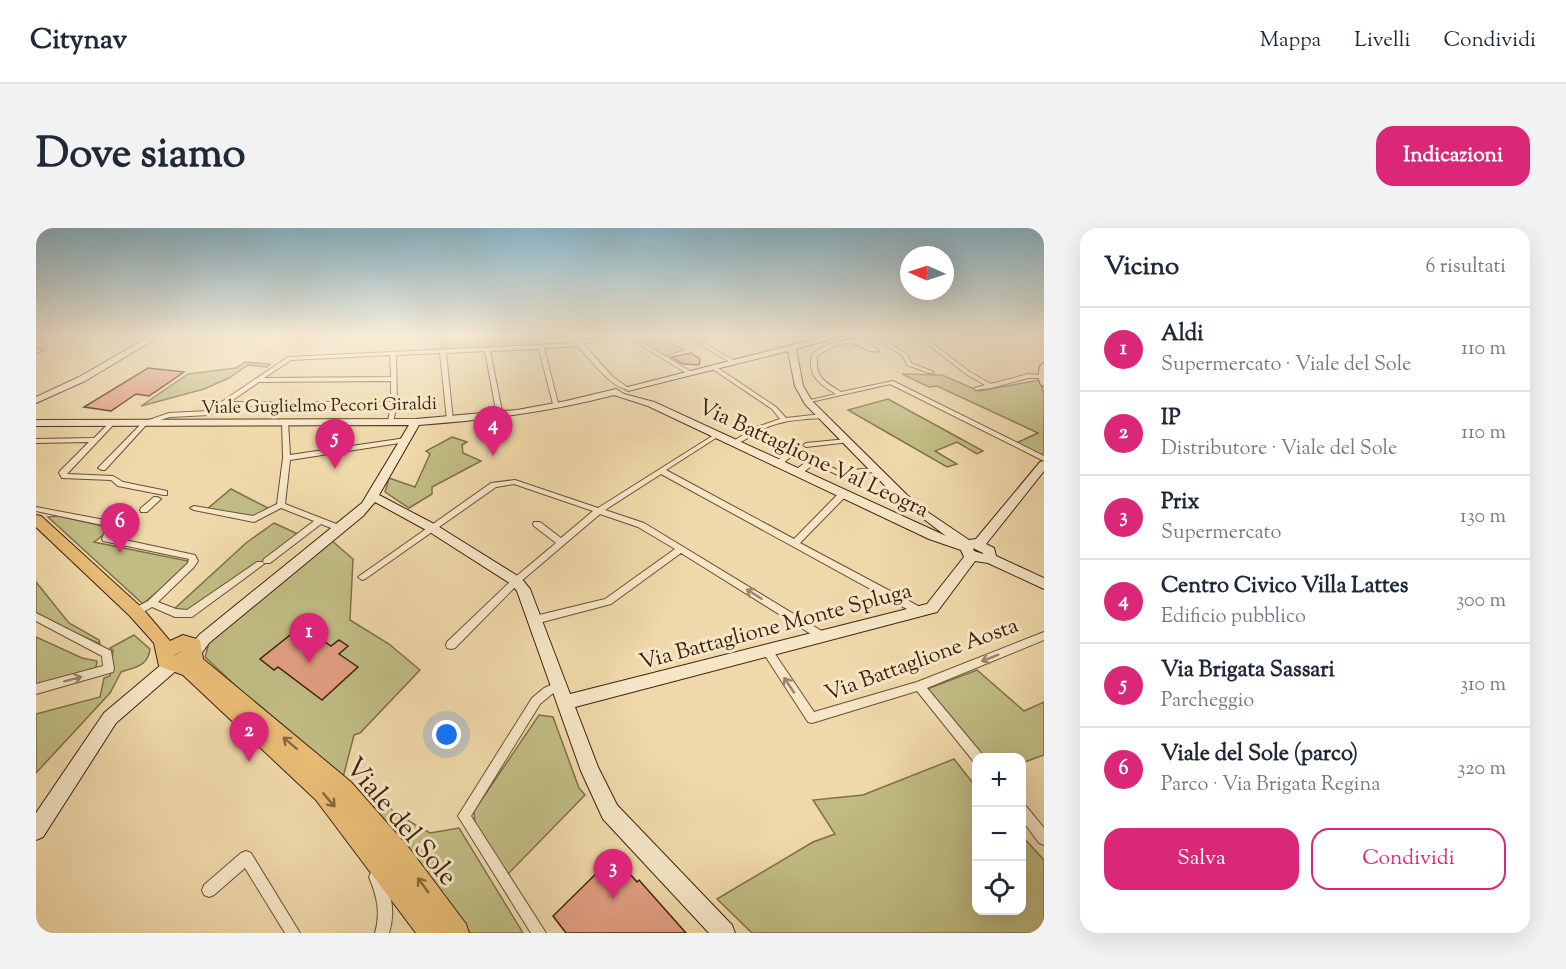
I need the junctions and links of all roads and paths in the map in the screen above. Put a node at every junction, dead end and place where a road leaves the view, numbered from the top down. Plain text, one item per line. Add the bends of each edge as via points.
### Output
1 (101, 368) edge
2 (276, 368) edge
3 (393, 368) edge
4 (445, 368) edge
5 (491, 368) edge
6 (546, 368) edge
7 (600, 368) edge
8 (681, 368) edge
9 (710, 368) edge
10 (714, 368) edge
11 (796, 368) edge
12 (813, 368) edge
13 (920, 368) edge
14 (961, 368) edge
15 (931, 372) dead end
16 (690, 373) junction
17 (393, 379) junction
18 (258, 380) junction
19 (1043, 380) edge
20 (991, 386) junction
21 (977, 389) dead end
22 (626, 392) junction
23 (839, 393) junction
24 (37, 400) edge
25 (808, 402) junction
26 (394, 404) junction
27 (223, 406) junction
28 (556, 407) junction
29 (500, 416) junction
30 (822, 416) junction
31 (783, 418) junction
32 (450, 420) junction
33 (391, 421) junction
34 (113, 422) junction
35 (205, 422) junction
36 (285, 422) junction
37 (416, 422) junction
38 (37, 423) edge
39 (145, 423) junction
40 (717, 435) junction
41 (94, 440) junction
42 (406, 440) junction
43 (36, 441) edge
44 (847, 441) junction
45 (734, 443) junction
46 (806, 444) dead end
47 (793, 452) dead end
48 (287, 458) junction
49 (1044, 459) edge
50 (777, 464) junction
51 (1044, 464) edge
52 (102, 468) dead end
53 (876, 470) junction
54 (662, 471) junction
55 (797, 473) junction
56 (164, 493) dead end
57 (843, 494) junction
58 (372, 496) junction
59 (157, 499) dead end
60 (281, 505) junction
61 (194, 508) dead end
62 (36, 509) edge
63 (601, 509) junction
64 (144, 510) dead end
65 (36, 519) edge
66 (319, 521) junction
67 (537, 524) dead end
68 (432, 528) junction
69 (341, 529) junction
70 (561, 542) junction
71 (794, 544) junction
72 (972, 548) junction
73 (681, 549) junction
74 (362, 578) dead end
75 (516, 581) junction
76 (1044, 585) edge
77 (151, 603) junction
78 (919, 611) junction
79 (36, 617) edge
80 (141, 619) junction
81 (535, 620) junction
82 (822, 636) junction
83 (1044, 636) edge
84 (451, 645) dead end
85 (766, 651) junction
86 (180, 654) junction
87 (919, 686) junction
88 (36, 689) edge
89 (563, 694) junction
90 (974, 753) edge
91 (1026, 815) edge
92 (345, 819) junction
93 (36, 830) edge
94 (1044, 838) edge
95 (209, 890) dead end
96 (293, 933) edge
97 (382, 933) edge
98 (431, 933) edge
99 (457, 933) edge
100 (539, 933) edge
101 (724, 933) edge

1 - 24 street
2 - 18 street
3 - 17 street
4 - 32 street
5 - 29 street
6 - 28 street
7 - 22 street
8 - 16 street
9 - 16 street
10 - 31 street
11 - 25 street
12 - 23 street via 817,380
13 - 15 street
14 - 20 street
16 - 22 street
17 - 18 street
17 - 26 street
18 - 27 street
19 - 20 street via 1028,376
20 - 21 street
22 - 28 street, Viale Guglielmo Pecori Giraldi
22 - 40 street, Via Battaglione Val Leogra
23 - 25 street
23 - 49 street via 894,382
25 - 30 street
26 - 27 street
26 - 33 street
27 - 35 street
27 - 39 street via 206,414 169,415
28 - 29 street, Viale Guglielmo Pecori Giraldi
29 - 32 street, Viale Guglielmo Pecori Giraldi
30 - 31 street
30 - 44 street
31 - 45 street
32 - 37 street, Viale Guglielmo Pecori Giraldi
33 - 36 street, Viale Guglielmo Pecori Giraldi
33 - 37 street, Viale Guglielmo Pecori Giraldi
34 - 38 street, Viale Guglielmo Pecori Giraldi
34 - 39 street, Viale Guglielmo Pecori Giraldi
34 - 41 street
35 - 36 street, Viale Guglielmo Pecori Giraldi
35 - 39 street, Viale Guglielmo Pecori Giraldi
36 - 48 street
37 - 42 street
39 - 52 street
40 - 45 street, Via Battaglione Val Leogra
40 - 54 street
41 - 43 street
41 - 56 street via 63,473 65,476 113,478 122,484
42 - 48 street
42 - 58 street
44 - 46 street
44 - 53 street
45 - 50 street, Via Battaglione Val Leogra
47 - 50 street
48 - 60 street
50 - 55 street, Via Battaglione Val Leogra
51 - 72 street, Via Battaglione Monte Spluga
53 - 55 street via 838,473 813,461
53 - 72 street via 942,528
54 - 63 street
54 - 71 street
55 - 57 street, Via Battaglione Val Leogra
57 - 71 street
57 - 72 street, Via Battaglione Val Leogra via 949,543
58 - 68 street
58 - 69 street
59 - 64 street
60 - 61 street via 254,519
60 - 66 street
62 - 77 street via 112,524 106,539 192,557 191,565
63 - 68 street via 524,484 500,482
63 - 70 street
63 - 73 street via 649,529
65 - 80 main road, Viale del Sole
66 - 69 street
66 - 77 street via 189,614
67 - 70 street
68 - 74 street
68 - 75 street
69 - 86 street
70 - 75 street
71 - 78 street
72 - 76 street via 982,559 990,558
72 - 78 street, Via Battaglione Monte Spluga via 932,608
73 - 81 street via 608,602
82 -> 73 street
75 - 81 street
75 - 84 street
77 - 80 street
78 - 82 street, Via Battaglione Monte Spluga
88 -> 79 street via 109,669 107,654
80 - 86 main road, Viale del Sole
81 - 89 street
82 - 85 street, Via Battaglione Monte Spluga
83 -> 87 street, Via Battaglione Aosta
87 -> 85 street, Via Battaglione Aosta via 812,718
85 - 89 street, Via Battaglione Monte Spluga
86 -> 92 main road, Viale del Sole via 189,670 323,793
86 - 93 street via 110,718
99 -> 86 main road, Viale del Sole via 401,856 344,789
87 - 90 street
89 - 100 street, Via Battaglione Monte Spluga via 548,691 536,701 464,816
89 - 101 street via 590,771 610,812
91 - 94 street
92 - 97 street via 384,894
92 - 98 main road, Viale del Sole
95 - 96 street via 246,858

